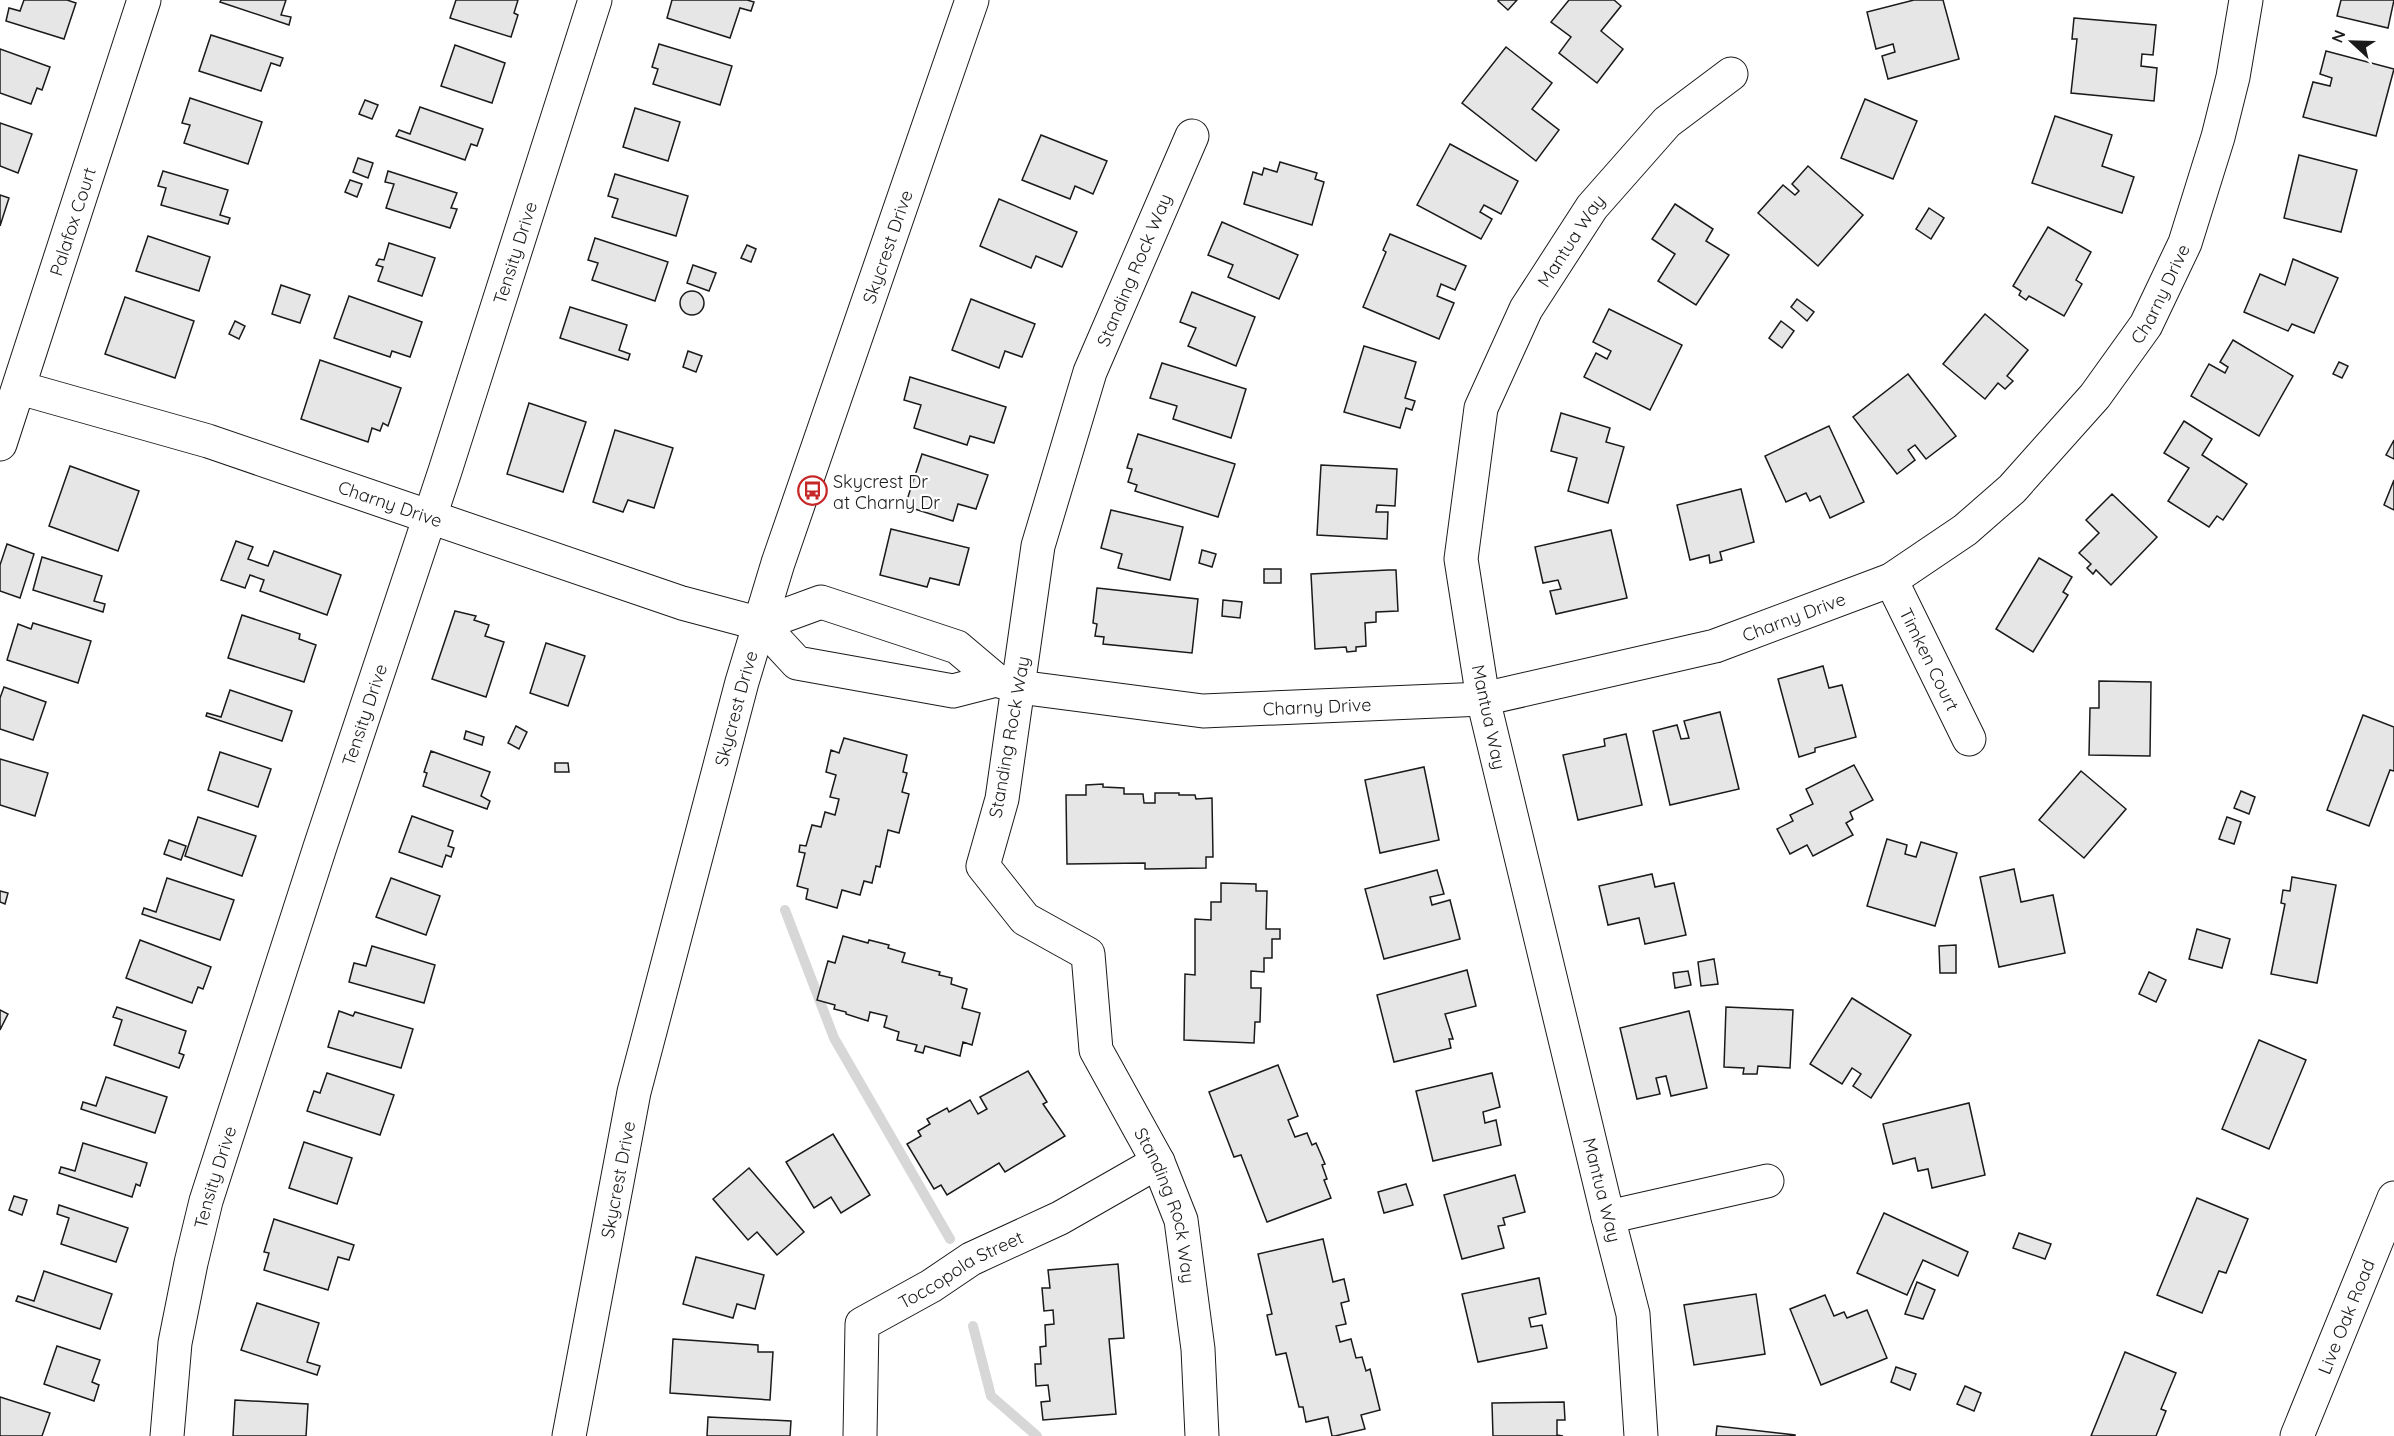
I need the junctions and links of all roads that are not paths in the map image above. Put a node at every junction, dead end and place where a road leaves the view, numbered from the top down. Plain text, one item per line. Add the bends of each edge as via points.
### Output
1 (144, 0) edge
2 (595, 0) edge
3 (972, 0) edge
4 (2246, 0) edge
5 (1731, 74) dead end
6 (1192, 136) dead end
7 (20, 388) junction
8 (0, 444) edge
9 (429, 516) junction
10 (1891, 580) junction
11 (761, 624) junction
12 (1007, 684) junction
13 (1483, 699) junction
14 (1969, 739) dead end
15 (1158, 1162) junction
16 (1767, 1181) dead end
17 (2394, 1198) edge
18 (1608, 1216) junction
19 (167, 1436) edge
20 (569, 1436) edge
21 (860, 1436) edge
22 (1202, 1436) edge
23 (1641, 1436) edge
24 (2297, 1436) edge

1 - 7 street, Palafox Court
2 - 9 street, Tensity Drive
3 - 11 street, Skycrest Drive via 778,563
4 - 10 street, Charny Drive via 2233,76 2189,232 2146,325 2095,396 2012,489 1965,530
5 - 13 street, Mantua Way via 1667,122 1592,207 1526,309 1481,408 1461,559
6 - 12 street, Standing Rock Way via 1090,372 1038,546
7 - 8 street, Palafox Court
7 - 9 street, Charny Drive via 208,441
9 - 11 street, Charny Drive via 682,603
9 - 19 street, Tensity Drive via 207,1201 175,1343
10 - 13 street, Charny Drive via 1715,646
10 - 14 street, Timken Court
11 - 12 street, Charny Drive via 797,663 954,691
11 - 12 street via 821,603 957,647
11 - 20 street, Skycrest Drive via 742,682 634,1092
12 - 13 street, Charny Drive via 1203,711
12 - 15 street, Standing Rock Way via 1002,799 983,866 1025,919 1088,954 1096,1050
13 - 18 street, Mantua Way
15 - 21 street, Toccopola Street via 1060,1218 971,1258 931,1286 862,1324
15 - 22 street, Standing Rock Way via 1180,1220 1198,1349
16 - 18 street
17 - 24 street, Live Oak Road
18 - 23 street, Mantua Way via 1633,1314

